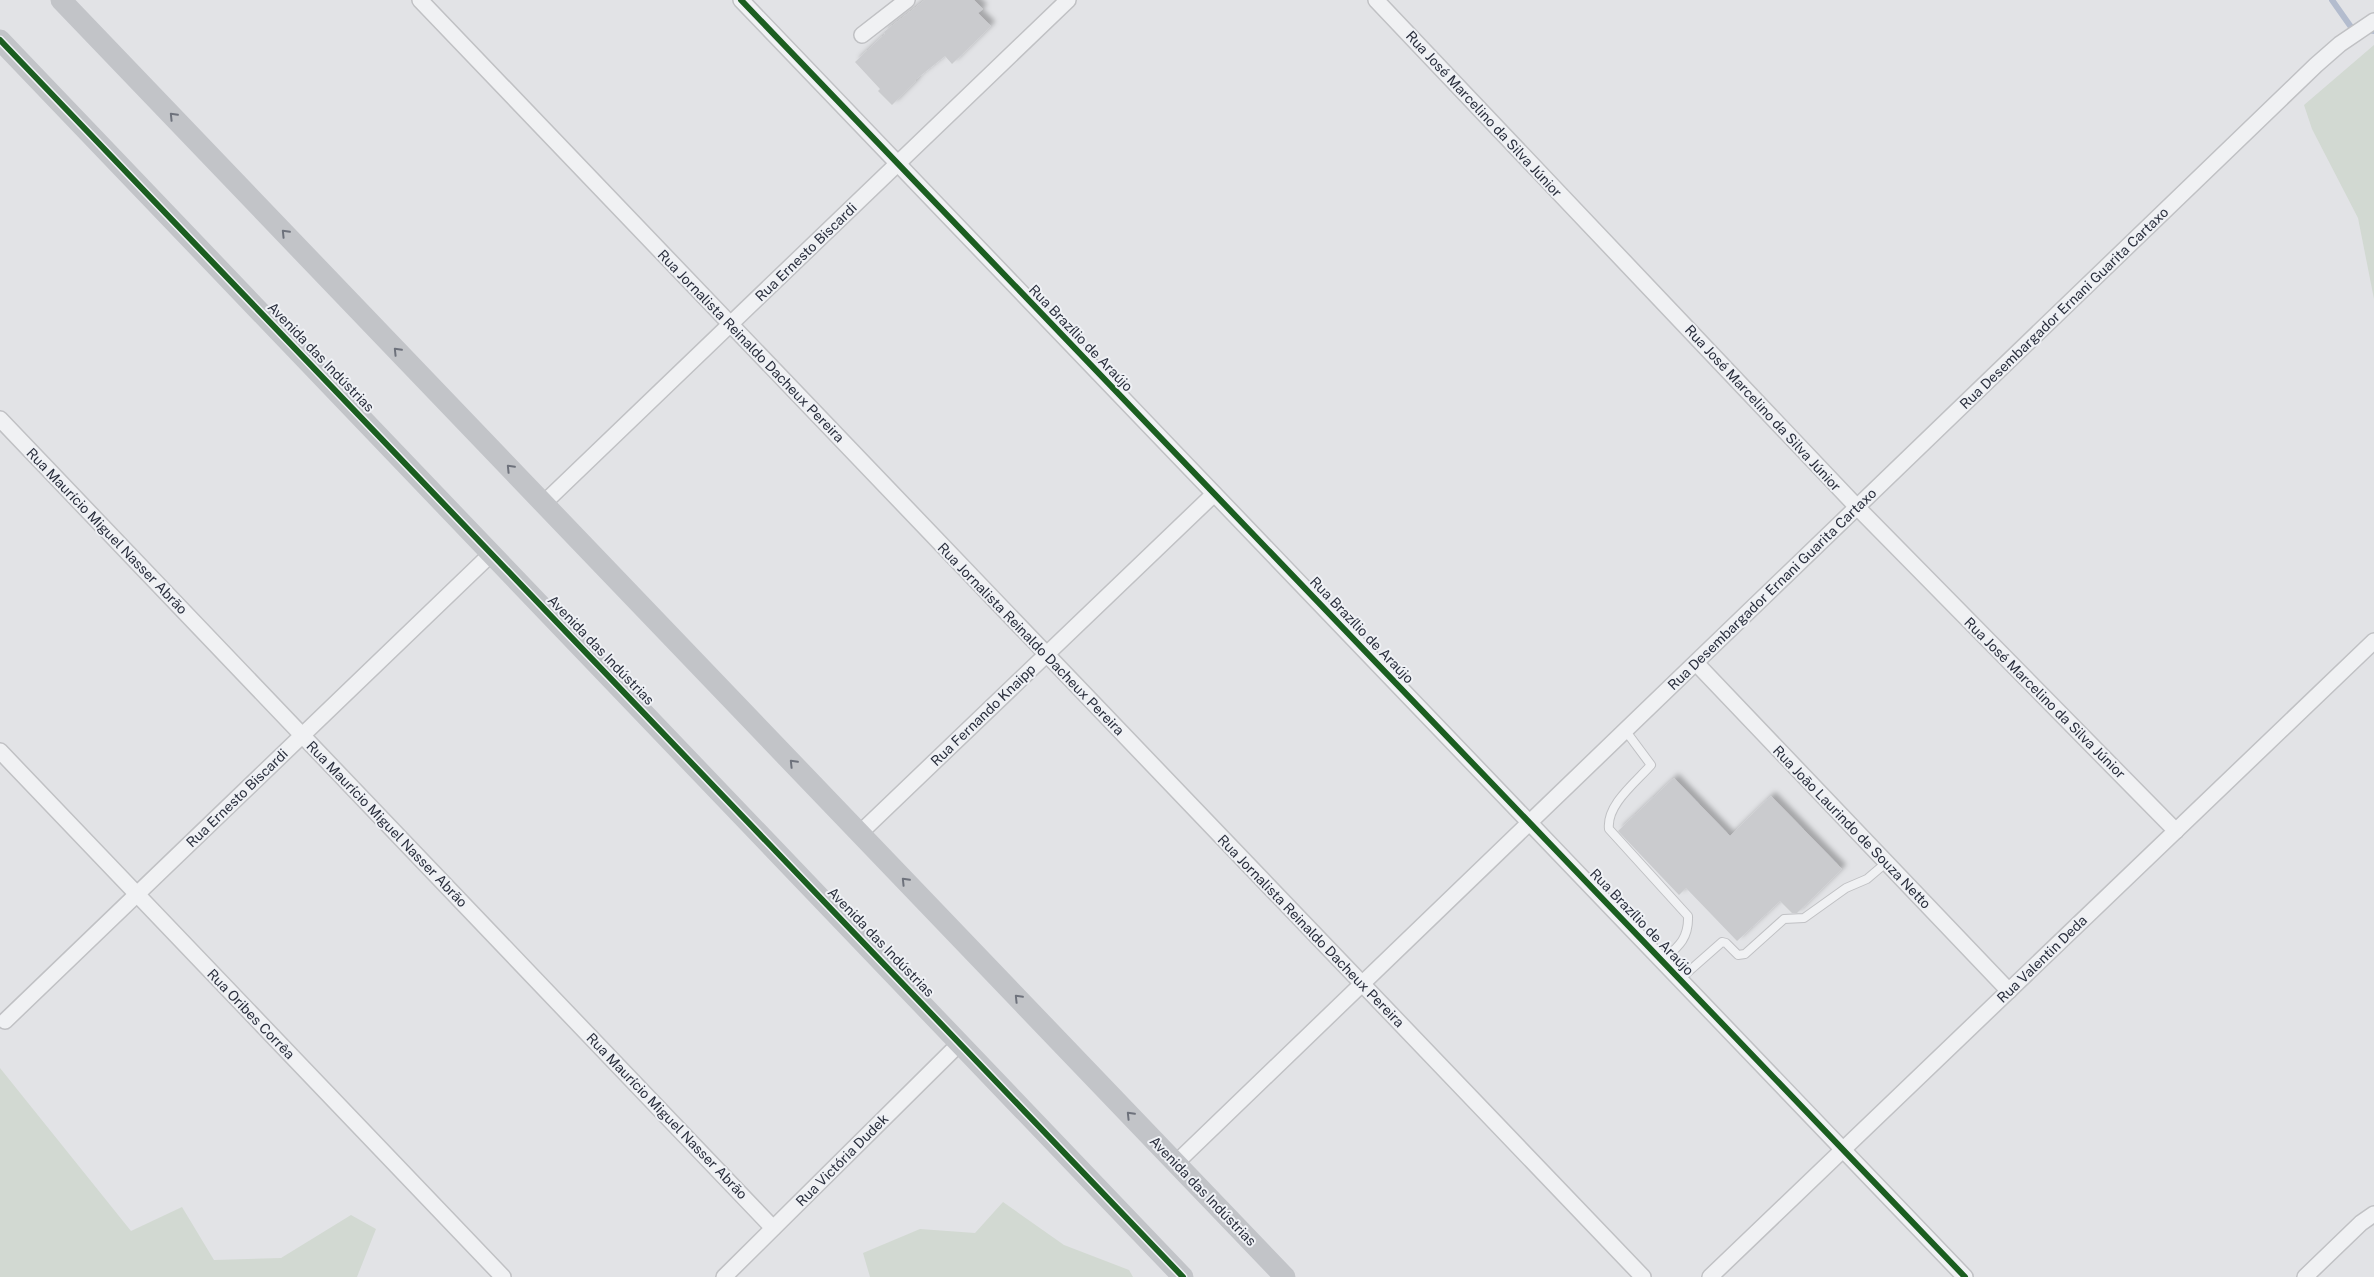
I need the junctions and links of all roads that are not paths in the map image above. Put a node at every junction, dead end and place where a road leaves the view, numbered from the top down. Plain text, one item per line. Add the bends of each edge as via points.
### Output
1 (62, 0) edge
2 (420, 0) edge
3 (740, 0) edge
4 (907, 0) edge
5 (1068, 0) edge
6 (1376, 0) edge
7 (2374, 21) edge
8 (862, 35) dead end
9 (0, 40) edge
10 (897, 164) junction
11 (730, 324) junction
12 (0, 419) edge
13 (1214, 494) junction
14 (544, 503) junction
15 (1857, 507) junction
16 (492, 554) junction
17 (2374, 641) edge
18 (1046, 654) junction
19 (1696, 663) junction
20 (1625, 730) junction
21 (302, 735) junction
22 (0, 751) edge
23 (1529, 823) junction
24 (2176, 831) junction
25 (860, 833) junction
26 (1886, 862) junction
27 (137, 894) junction
28 (1662, 961) junction
29 (1680, 979) junction
30 (1362, 984) junction
31 (2009, 991) junction
32 (5, 1021) dead end
33 (960, 1043) junction
34 (1843, 1150) junction
35 (1176, 1163) junction
36 (2374, 1214) edge
37 (773, 1228) junction
38 (503, 1277) edge
39 (724, 1277) edge
40 (1183, 1277) edge
41 (1285, 1277) edge
42 (1643, 1277) edge
43 (1710, 1277) edge
44 (1965, 1277) edge
45 (2305, 1277) edge

14 -> 1 main road, Avenida das Indústrias
2 - 11 street, Rua Jornalista Reinaldo Dacheux Pereira
3 - 10 street, Rua Brazílio de Araújo
4 - 8 street
5 - 10 street, Rua Ernesto Biscardi
6 - 15 street, Rua José Marcelino da Silva Júnior
7 - 15 street, Rua Desembargador Ernani Guarita Cartaxo via 2340,44
9 - 16 main road, Avenida das Indústrias
10 - 11 street, Rua Ernesto Biscardi
10 - 13 street, Rua Brazílio de Araújo
11 - 14 street, Rua Ernesto Biscardi
11 - 18 street, Rua Jornalista Reinaldo Dacheux Pereira
12 - 21 street, Rua Maurício Miguel Nasser Abrão
13 - 18 street, Rua Fernando Knaipp
13 - 23 street, Rua Brazílio de Araújo
25 -> 14 main road, Avenida das Indústrias
15 - 19 street, Rua Desembargador Ernani Guarita Cartaxo
15 - 24 street, Rua José Marcelino da Silva Júnior
16 - 21 street, Rua Ernesto Biscardi
16 - 33 main road, Avenida das Indústrias
17 - 24 street, Rua Valentin Deda
18 - 25 street, Rua Fernando Knaipp
18 - 30 street, Rua Jornalista Reinaldo Dacheux Pereira
19 - 20 street, Rua Desembargador Ernani Guarita Cartaxo
19 - 26 street, Rua João Laurindo de Souza Netto
20 - 23 street, Rua Desembargador Ernani Guarita Cartaxo
20 - 28 lane via 1651,765 1612,809 1609,829 1688,916 1688,929 1681,944
21 - 27 street, Rua Ernesto Biscardi
21 - 37 street, Rua Maurício Miguel Nasser Abrão
22 - 27 street, Rua Oribes Corrêa
23 - 28 street, Rua Brazílio de Araújo
23 - 30 street, Rua Desembargador Ernani Guarita Cartaxo
24 - 31 street, Rua Valentin Deda
35 -> 25 main road, Avenida das Indústrias
26 - 29 lane via 1867,879 1846,888 1804,918 1784,919 1745,954 1738,955 1722,942
26 - 31 street, Rua João Laurindo de Souza Netto
27 - 32 street, Rua Ernesto Biscardi
27 - 38 street, Rua Oribes Corrêa
28 - 29 street, Rua Brazílio de Araújo
29 - 34 street, Rua Brazílio de Araújo
30 - 35 street, Rua Desembargador Ernani Guarita Cartaxo
30 - 42 street, Rua Jornalista Reinaldo Dacheux Pereira
31 - 34 street, Rua Valentin Deda
33 - 37 street, Rua Victória Dudek
33 - 40 main road, Avenida das Indústrias
34 - 43 street, Rua Valentin Deda
34 - 44 street, Rua Brazílio de Araújo
35 - 41 main road, Avenida das Indústrias
36 - 45 street
37 - 39 street, Rua Victória Dudek

